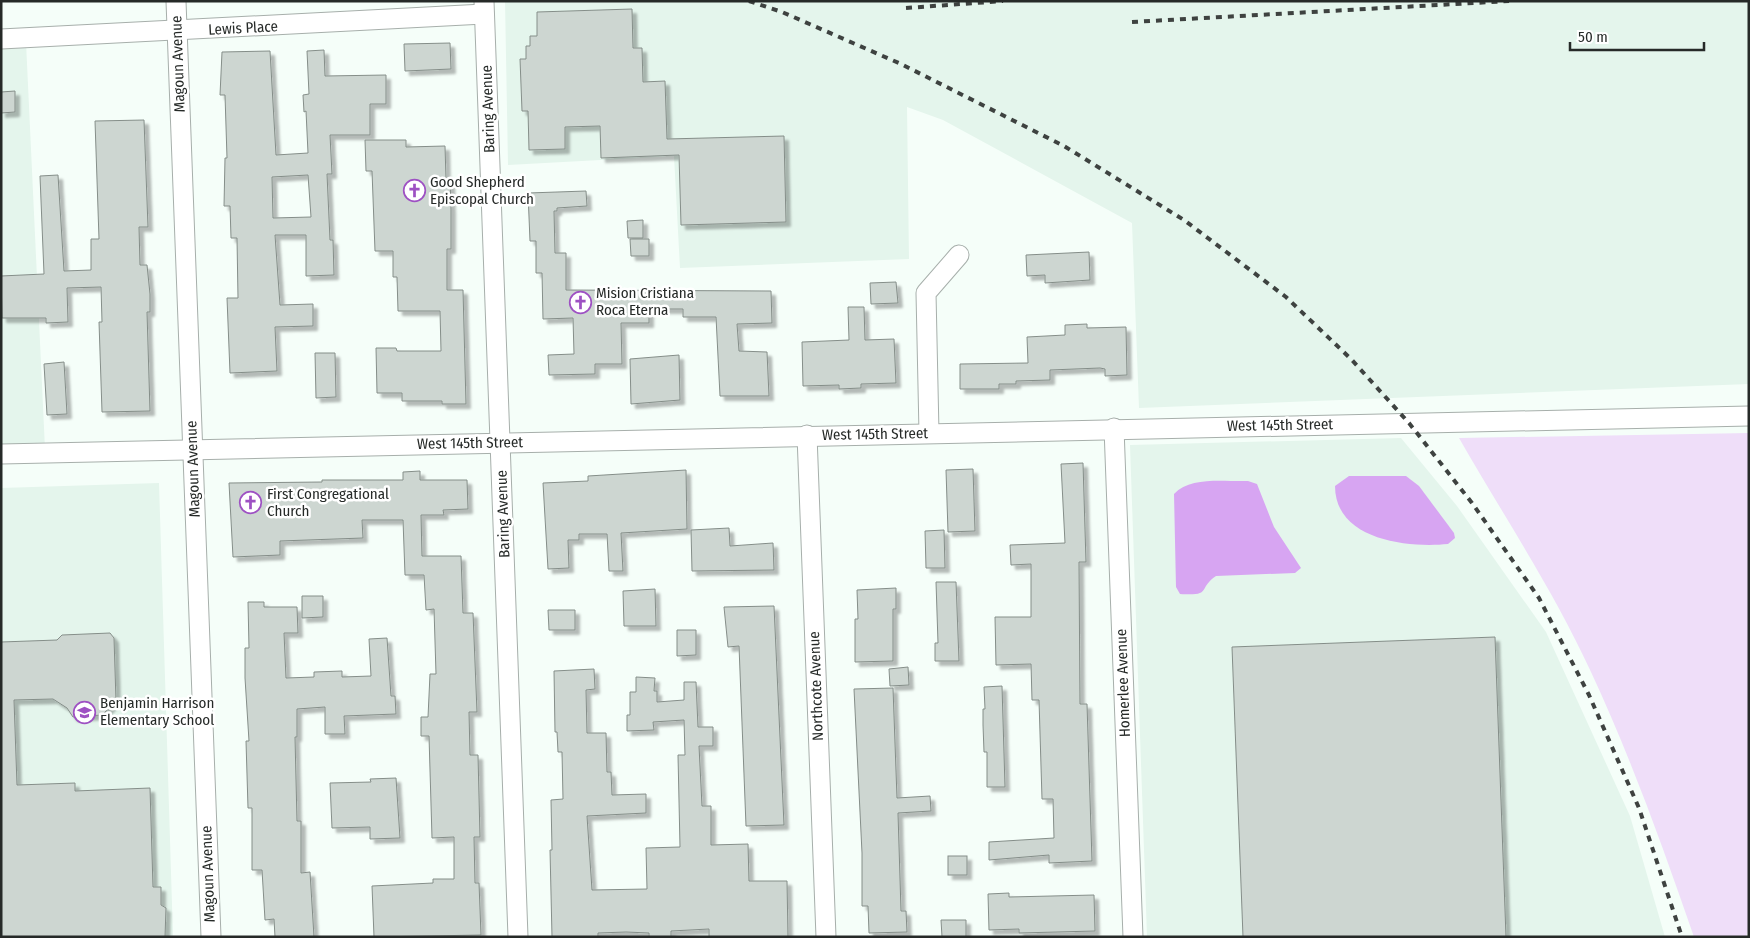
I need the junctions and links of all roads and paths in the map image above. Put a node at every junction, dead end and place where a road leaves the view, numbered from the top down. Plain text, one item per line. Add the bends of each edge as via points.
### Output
1 (176, 1) edge
2 (484, 8) edge
3 (177, 31) junction
4 (1, 39) edge
5 (959, 255) dead end
6 (1749, 416) edge
7 (1114, 428) junction
8 (929, 433) junction
9 (807, 435) junction
10 (501, 442) junction
11 (192, 449) junction
12 (1, 454) edge
13 (211, 937) edge
14 (518, 937) edge
15 (826, 937) edge
16 (1133, 937) edge

1 - 3 street, Magoun Avenue
2 - 3 street, Lewis Place
2 - 10 street, Baring Avenue
3 - 4 street, Lewis Place
3 - 11 street, Magoun Avenue
5 - 8 street via 926,293
6 - 7 street, West 145th Street
7 - 8 street, West 145th Street
7 - 16 street, Homerlee Avenue
8 - 9 street, West 145th Street
9 - 10 street, West 145th Street
9 - 15 street, Northcote Avenue
10 - 11 street, West 145th Street
10 - 14 street, Baring Avenue
11 - 12 street, West 145th Street
11 - 13 street, Magoun Avenue

